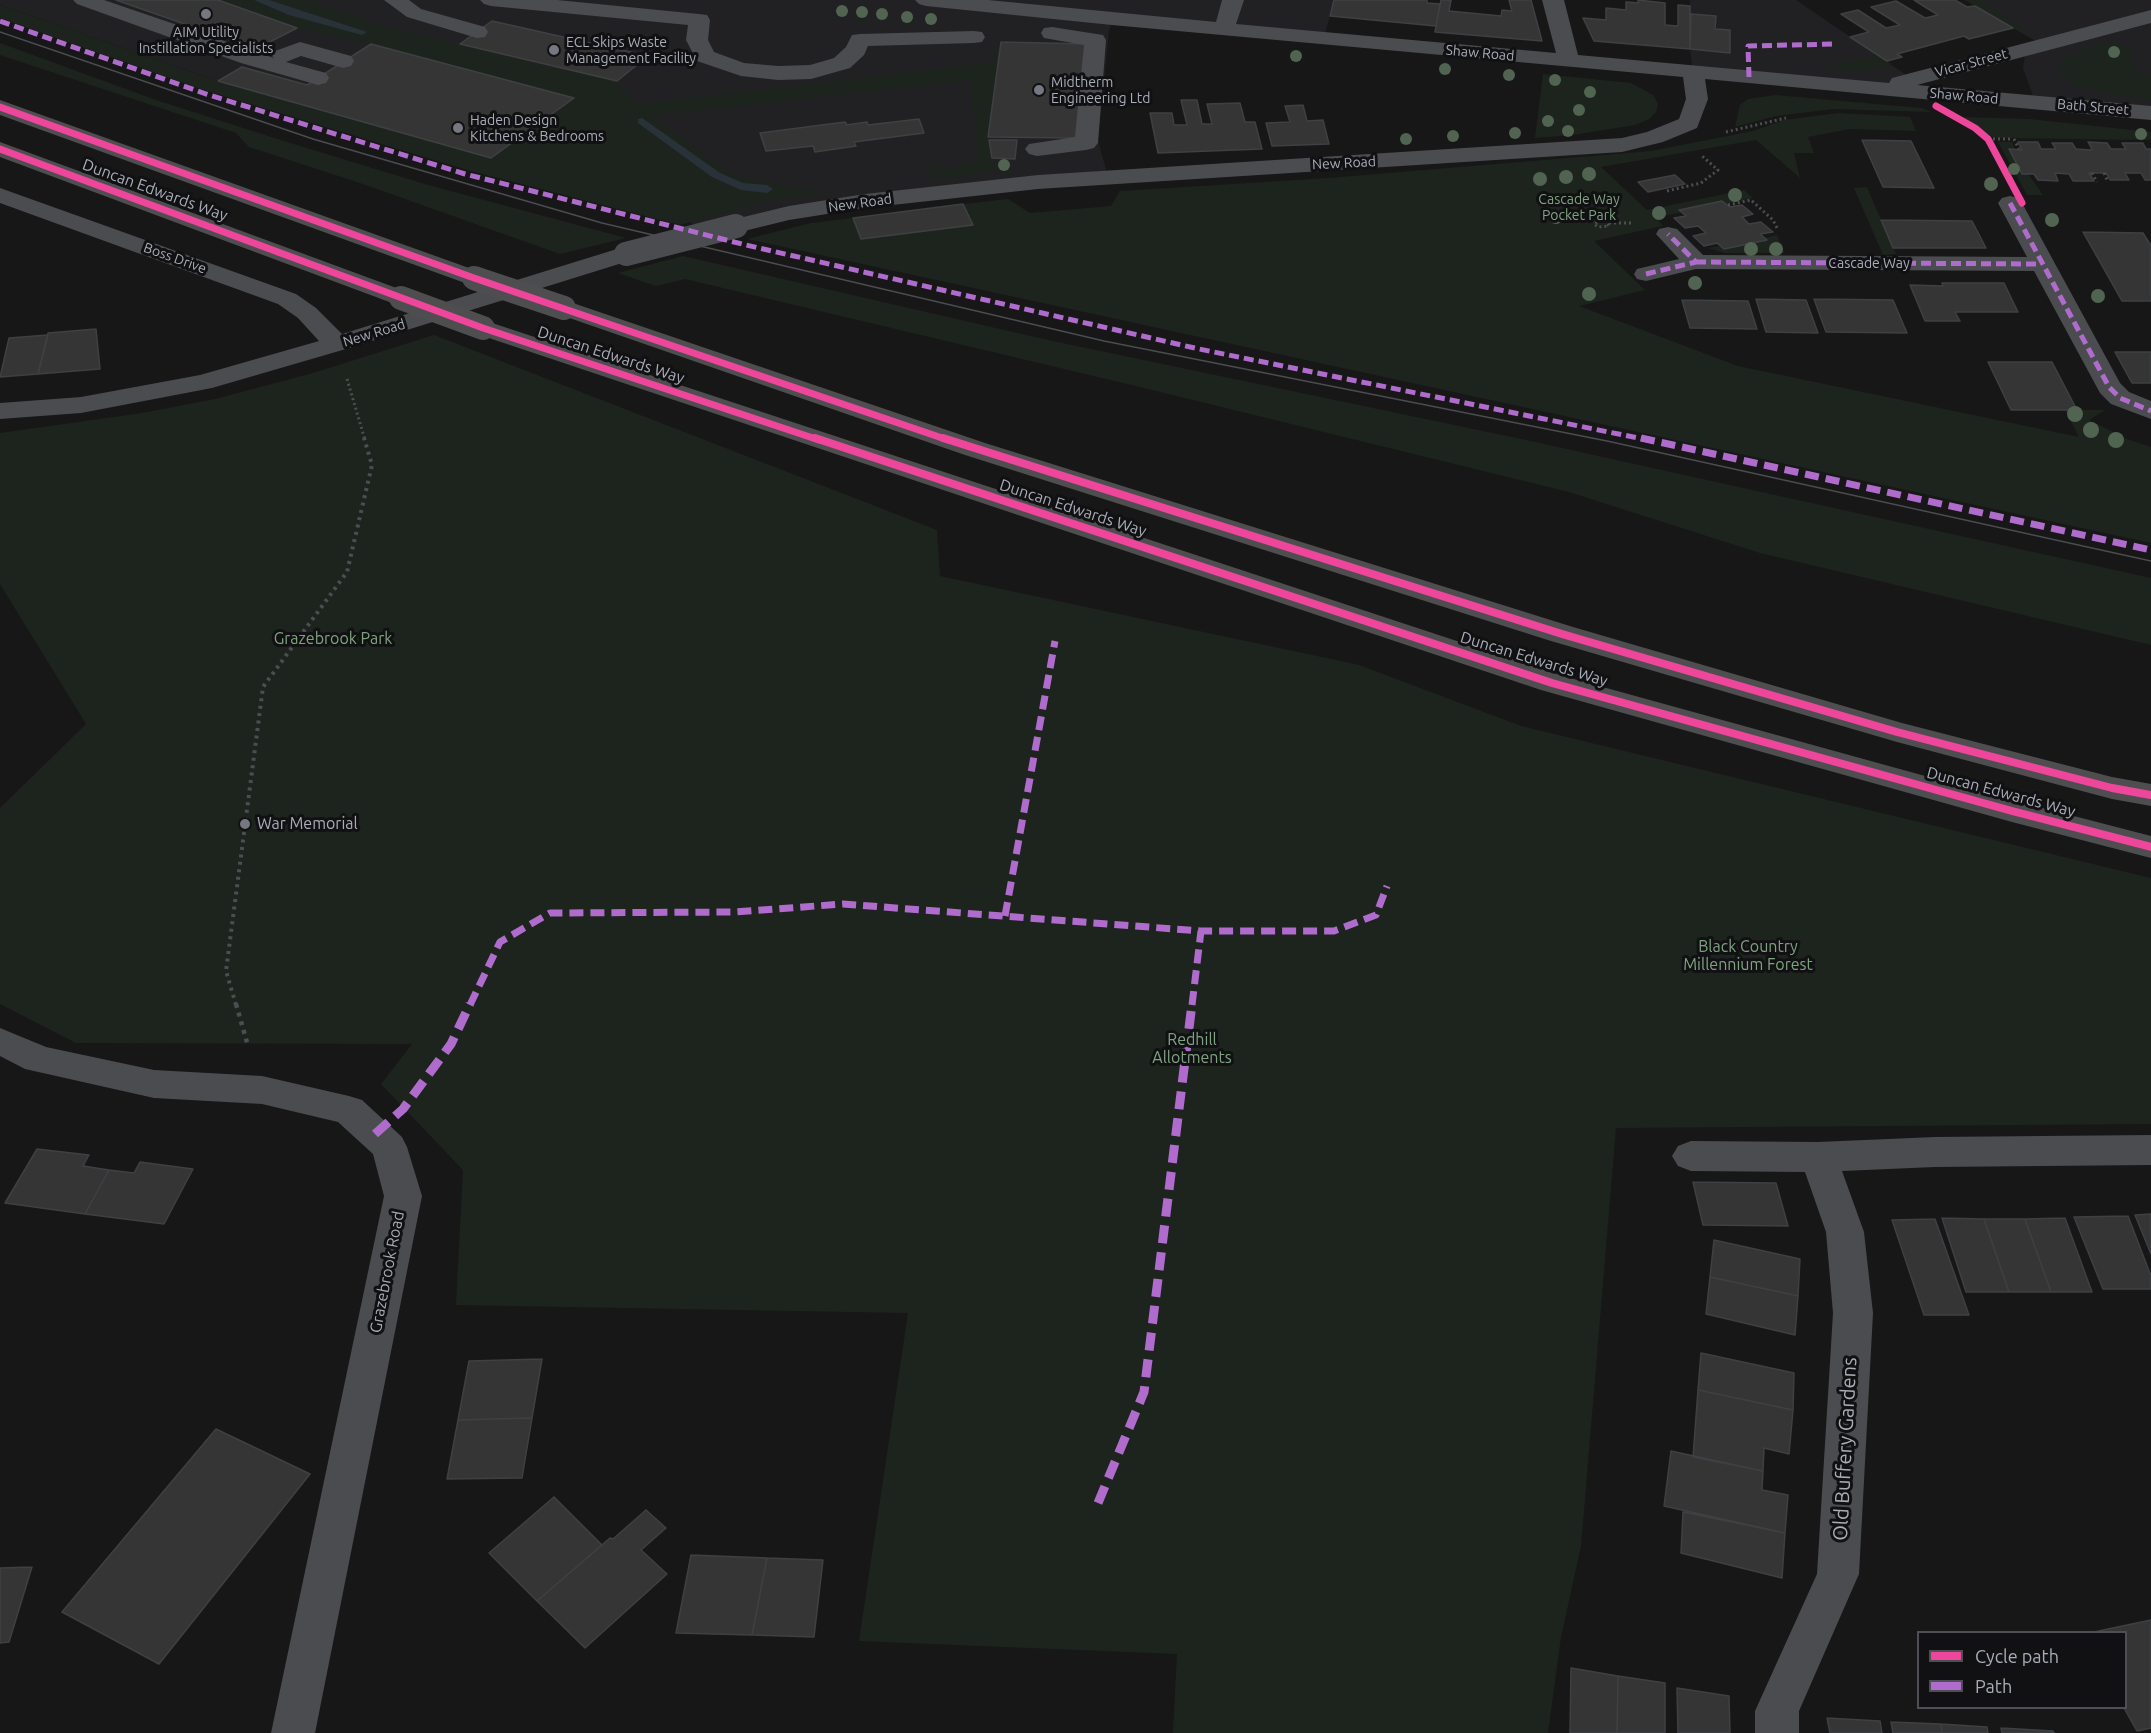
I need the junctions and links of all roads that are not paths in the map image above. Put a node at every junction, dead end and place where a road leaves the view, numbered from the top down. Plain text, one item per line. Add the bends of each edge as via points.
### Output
1 (84, 0) edge
2 (395, 0) edge
3 (490, 0) edge
4 (926, 0) edge
5 (1233, 0) edge
6 (1553, 0) edge
7 (981, 3) edge
8 (2151, 16) edge
9 (1224, 29) junction
10 (1050, 30) junction
11 (477, 32) dead end
12 (974, 37) dead end
13 (343, 61) dead end
14 (1569, 61) junction
15 (267, 63) junction
16 (2025, 65) junction
17 (1693, 72) junction
18 (318, 78) dead end
19 (1881, 89) junction
20 (2035, 102) junction
21 (0, 107) edge
22 (2151, 113) edge
23 (0, 149) edge
24 (1038, 182) junction
25 (0, 195) edge
26 (2010, 203) dead end
27 (1668, 234) dead end
28 (1696, 262) junction
29 (2041, 264) junction
30 (1646, 274) dead end
31 (337, 344) junction
32 (0, 411) edge
33 (2151, 411) edge
34 (2151, 795) edge
35 (2151, 847) edge
36 (0, 1041) edge
37 (2151, 1150) edge
38 (1691, 1156) dead end
39 (1818, 1157) junction
40 (293, 1733) edge
41 (1777, 1733) edge

1 - 15 street
2 - 11 street via 414,13
3 - 12 street via 699,20 697,40 705,56 741,69 778,73 811,72 842,63 856,50 860,40
4 - 7 street, Shaw Road
5 - 9 street
6 - 14 street
7 - 10 street, Shaw Road
8 - 16 street, Vicar Street
9 - 10 street, Shaw Road via 1198,18
9 - 14 street, Shaw Road
10 - 24 street via 1095,40 1086,143 1037,143
13 - 15 street via 300,49
14 - 17 street, Shaw Road
15 - 18 street
16 - 19 street, Vicar Street
16 - 20 street
17 - 19 street, Shaw Road
17 - 24 street, New Road via 1697,99 1689,123 1622,145
19 - 20 street, Shaw Road
20 - 22 street, Bath Street
21 - 34 highway, Duncan Edwards Way, bridge via 474,278 975,449 1562,634 1897,732
23 - 35 highway, Duncan Edwards Way, bridge via 483,328 1552,683
24 - 31 street, New Road, bridge via 789,213 626,254
25 - 31 street, Boss Drive via 287,299 307,312
26 - 29 street
27 - 28 street
28 - 29 street, Cascade Way
28 - 30 street, Cascade Way
29 - 33 street via 2109,387 2120,398
31 - 32 street, New Road via 204,382 141,395 81,405
36 - 40 street, Grazebrook Road via 38,1059 154,1084 262,1090 349,1110 389,1147 403,1196
37 - 39 street
38 - 39 street
39 - 41 street, Old Buffery Gardens via 1845,1232 1853,1313 1838,1574 1777,1711

